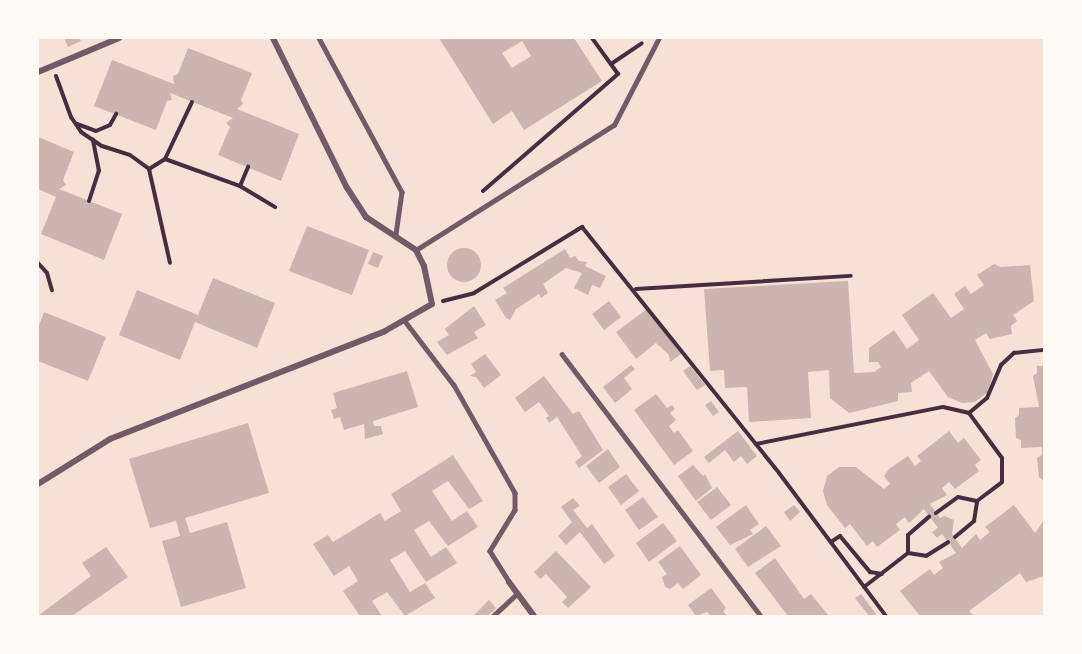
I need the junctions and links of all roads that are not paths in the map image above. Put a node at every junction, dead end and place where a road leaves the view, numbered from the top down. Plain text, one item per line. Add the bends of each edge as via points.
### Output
1 (119, 38) edge
2 (273, 38) edge
3 (319, 38) edge
4 (659, 38) edge
5 (38, 72) edge
6 (396, 234) junction
7 (416, 250) junction
8 (405, 321) junction
9 (562, 354) dead end
10 (38, 484) edge
11 (509, 582) joint
12 (517, 594) junction
13 (493, 616) edge
14 (534, 616) edge
15 (761, 616) edge

1 - 5 street
2 - 6 street via 347,188 366,217
3 - 6 lane via 402,192
4 - 7 lane via 614,125
6 - 7 street
7 - 8 street via 424,266 432,304
8 - 10 street via 110,439
8 - 11 lane via 454,385 514,493 515,510 490,551
9 - 15 lane
11 - 12 street
12 - 13 lane
12 - 14 street

